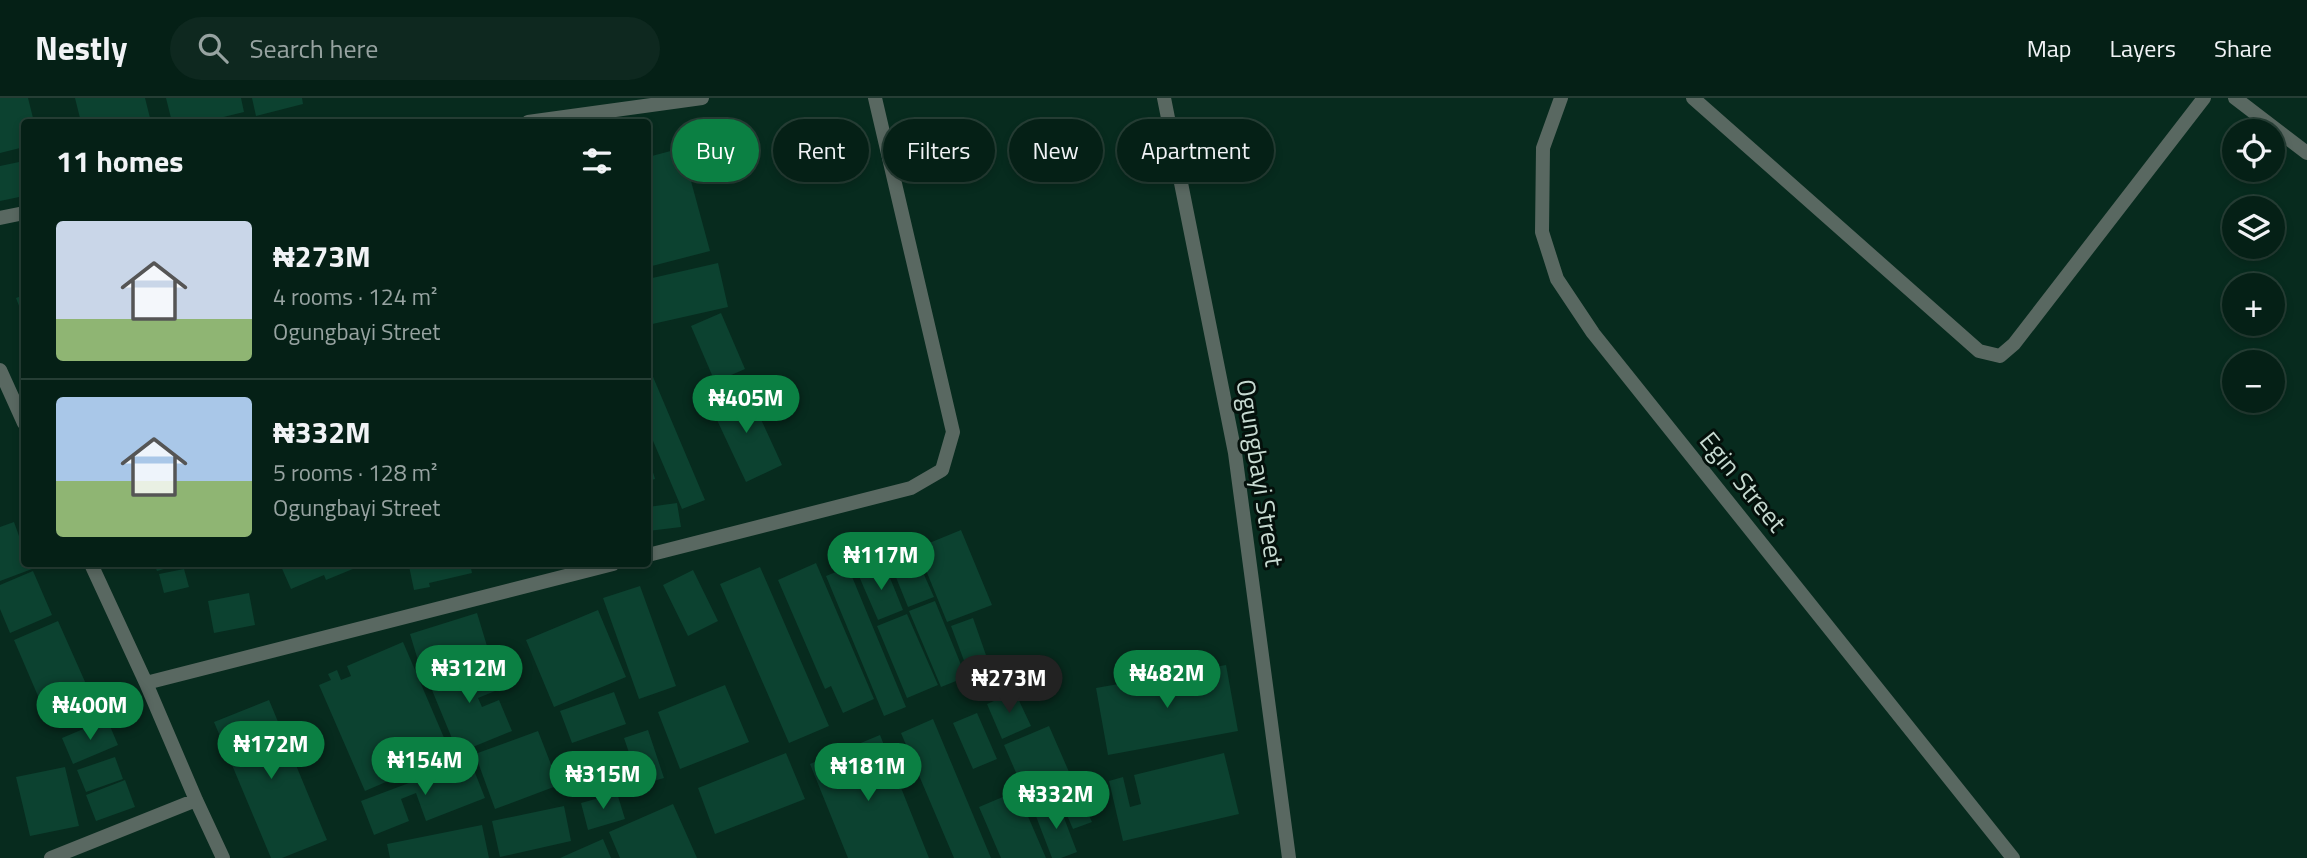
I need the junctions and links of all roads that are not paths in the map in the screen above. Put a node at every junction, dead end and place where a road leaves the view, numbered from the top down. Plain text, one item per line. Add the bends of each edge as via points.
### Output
1 (702, 98) edge
2 (875, 98) edge
3 (1164, 98) edge
4 (1560, 98) edge
5 (1693, 98) edge
6 (2204, 98) edge
7 (2235, 98) edge
8 (550, 119) edge
9 (2307, 153) edge
10 (21, 214) edge
11 (0, 218) edge
12 (0, 370) edge
13 (21, 416) edge
14 (651, 554) edge
15 (91, 567) edge
16 (601, 567) edge
17 (146, 682) junction
18 (196, 800) junction
19 (51, 858) edge
20 (223, 858) edge
21 (1287, 858) edge
22 (2013, 858) edge

1 - 8 street
2 - 14 street via 953,432 942,470 911,488
3 - 21 street, Ogungbayi Street via 1235,453
4 - 22 street, Egin Street via 1543,148 1542,208 1542,232 1557,279 1592,333
5 - 6 street via 1979,351 2000,356 2014,344
7 - 9 street
10 - 11 street
12 - 13 street
15 - 17 street
16 - 17 street
17 - 18 street
18 - 19 street
18 - 20 street

